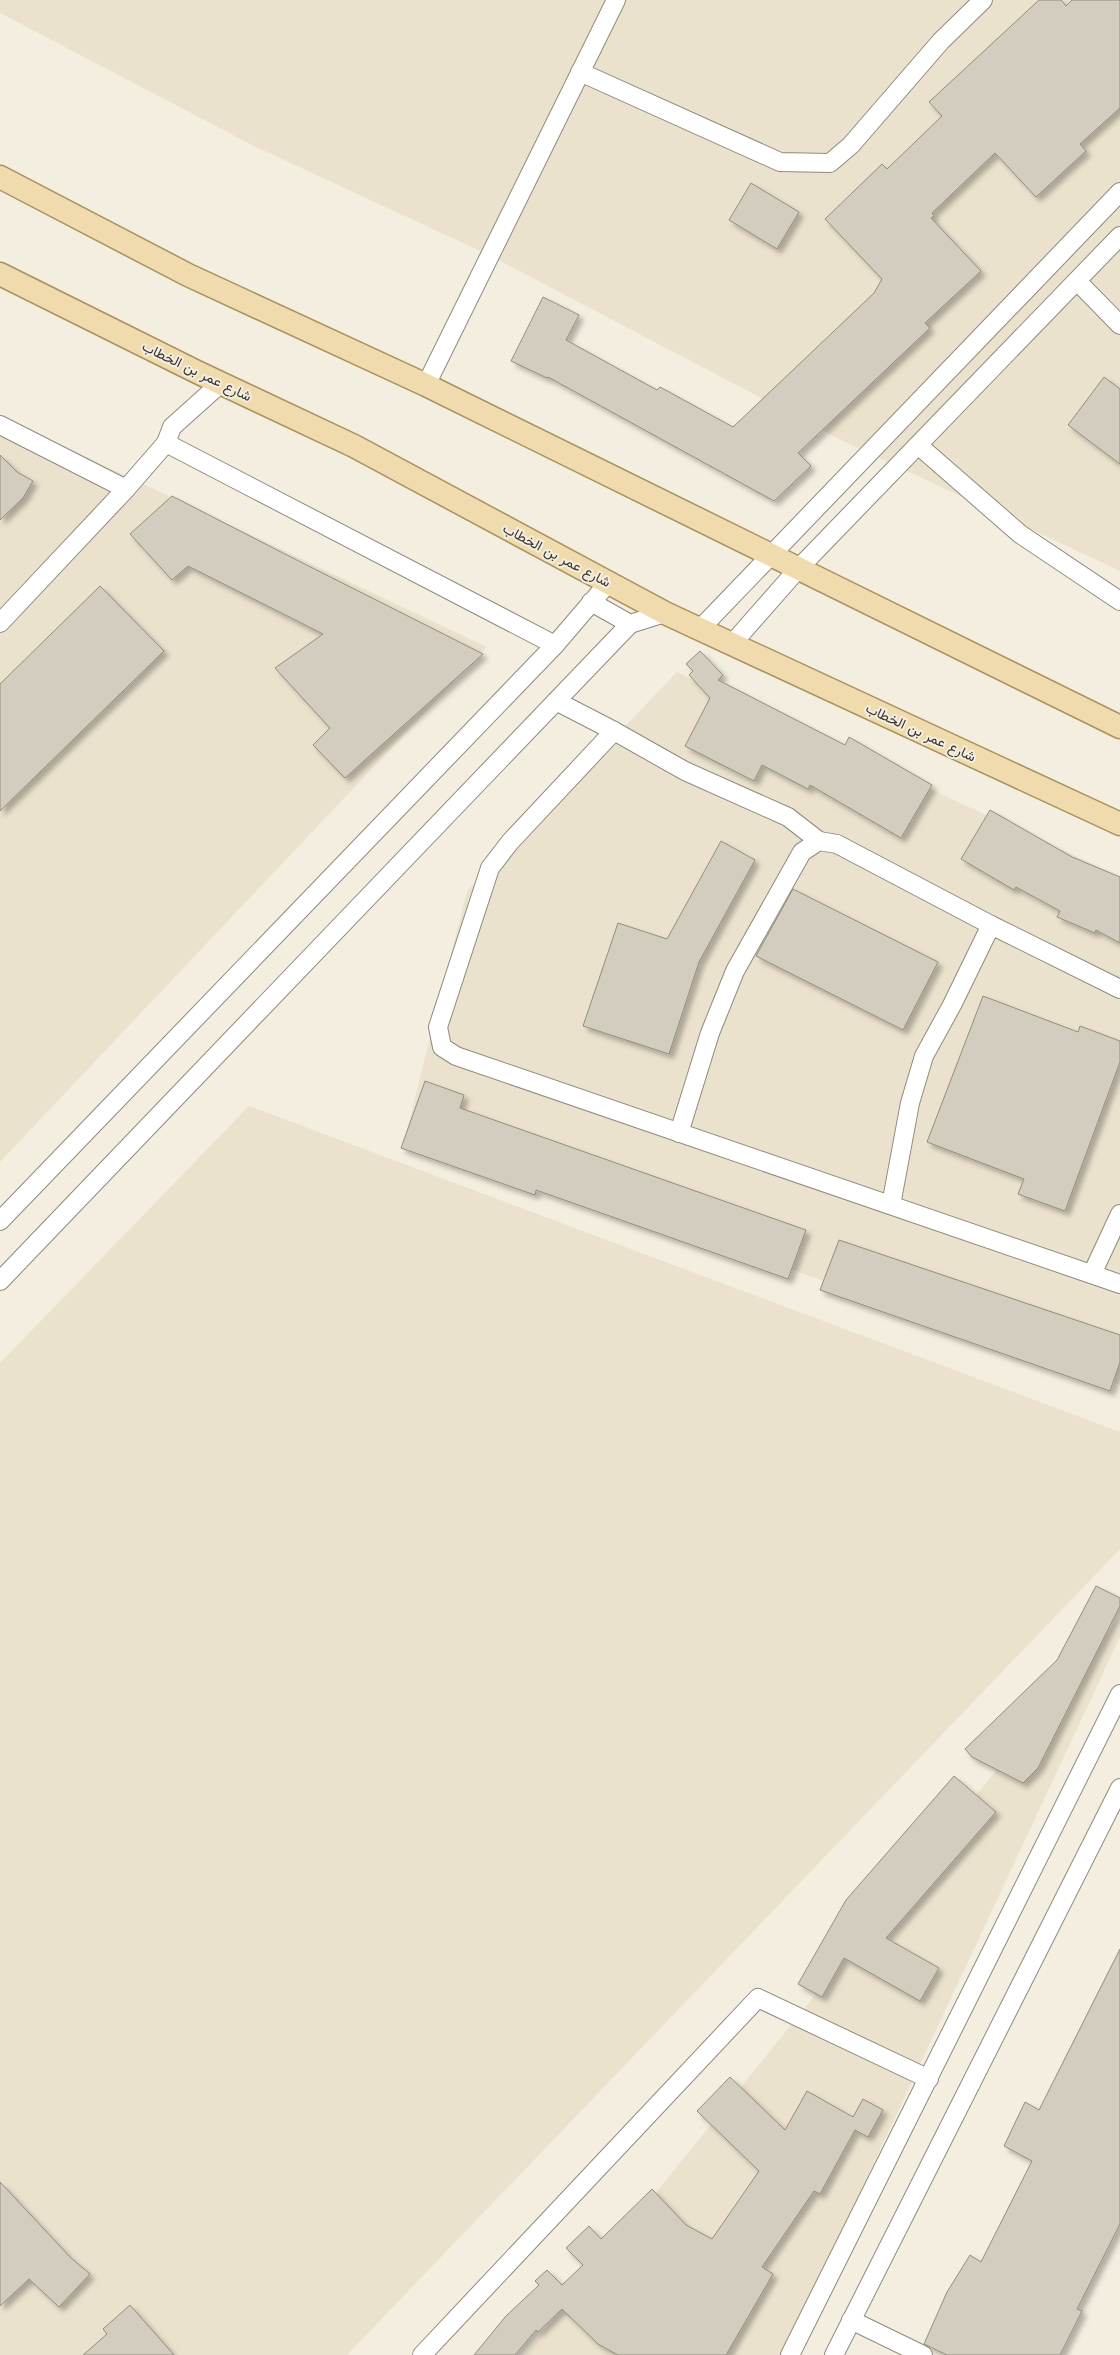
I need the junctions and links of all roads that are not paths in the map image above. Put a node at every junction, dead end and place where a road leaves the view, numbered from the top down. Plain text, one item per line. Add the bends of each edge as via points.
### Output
1 (616, 0) edge
2 (983, 0) edge
3 (580, 72) junction
4 (0, 176) edge
5 (1120, 192) edge
6 (1120, 236) edge
7 (0, 274) edge
8 (1077, 281) junction
9 (1120, 325) edge
10 (221, 383) junction
11 (426, 385) junction
12 (0, 425) edge
13 (166, 443) junction
14 (918, 445) junction
15 (126, 489) junction
16 (770, 555) junction
17 (798, 569) junction
18 (609, 582) junction
19 (1120, 601) edge
20 (591, 602) junction
21 (665, 613) junction
22 (0, 623) edge
23 (630, 624) junction
24 (700, 629) junction
25 (732, 644) junction
26 (555, 645) junction
27 (556, 702) junction
28 (1120, 727) edge
29 (614, 731) junction
30 (1120, 824) edge
31 (819, 841) junction
32 (991, 925) junction
33 (1120, 989) edge
34 (679, 1133) junction
35 (891, 1205) junction
36 (1120, 1214) edge
37 (0, 1221) edge
38 (1092, 1274) junction
39 (0, 1281) edge
40 (1120, 1284) edge
41 (1120, 1694) edge
42 (1120, 1788) edge
43 (929, 2079) junction
44 (851, 2320) junction
45 (422, 2355) edge
46 (790, 2355) edge
47 (834, 2355) edge
48 (923, 2355) edge

1 - 3 street
2 - 3 street via 941,41 851,145 830,163 780,162
3 - 11 street
4 - 11 main road via 188,275
5 - 16 street
6 - 8 street
7 - 10 main road, شارع عمر بن الخطاب
8 - 9 street
8 - 14 street
10 - 13 street via 172,427
10 - 18 main road, شارع عمر بن الخطاب via 354,446
11 - 16 main road
12 - 15 street
13 - 15 street
13 - 26 street
14 - 17 street
14 - 19 street via 1020,534
15 - 22 street
16 - 17 main road
16 - 24 street
17 - 25 street
17 - 28 main road
18 - 20 street
18 - 21 main road, شارع عمر بن الخطاب
20 - 23 street
20 - 26 street
21 - 23 street
21 - 24 main road, شارع عمر بن الخطاب
23 - 27 street
24 - 25 main road, شارع عمر بن الخطاب
25 - 30 main road, شارع عمر بن الخطاب
26 - 37 street
27 - 29 street
27 - 39 street
29 - 31 street via 685,771 788,817
29 - 34 street via 510,842 490,868 438,1028 442,1047 456,1056
31 - 32 street via 836,844
31 - 34 street via 802,852 735,971 710,1033
32 - 33 street
32 - 35 street via 924,1056 910,1103
34 - 35 street
35 - 38 street
36 - 38 street
38 - 40 street
41 - 43 street
42 - 44 street
43 - 45 street via 758,1998
43 - 46 street
44 - 47 street
44 - 48 street

